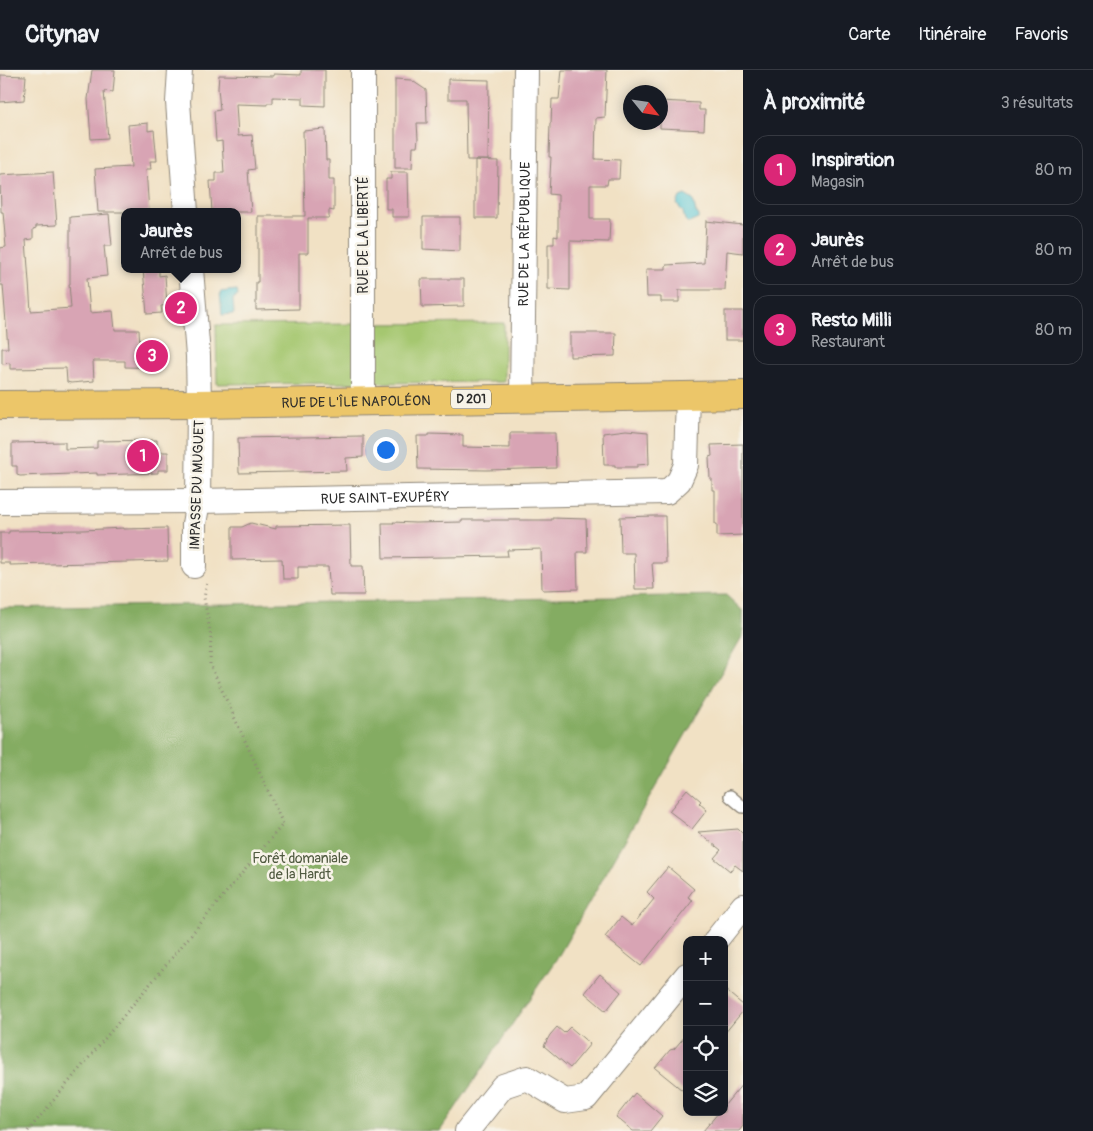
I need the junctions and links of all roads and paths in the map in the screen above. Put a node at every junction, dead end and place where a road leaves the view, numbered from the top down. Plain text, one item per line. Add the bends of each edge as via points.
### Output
1 (180, 70) edge
2 (363, 70) edge
3 (526, 70) edge
4 (186, 208) edge
5 (191, 273) edge
6 (688, 395) junction
7 (743, 395) edge
8 (522, 399) junction
9 (363, 401) junction
10 (199, 404) junction
11 (0, 405) edge
12 (198, 501) junction
13 (0, 502) edge
14 (194, 566) joint
15 (730, 796) dead end
16 (743, 807) edge
17 (743, 906) edge
18 (719, 936) edge
19 (683, 980) edge
20 (28, 1131) edge
21 (467, 1131) edge

1 - 4 street via 178,102
2 - 9 street, RUE DE LA LIBERTÉ
3 - 8 street, RUE DE LA RÉPUBLIQUE
5 - 10 street, IMPASSE DU MUGUET
6 - 7 main road, RUE DE L'ÎLE NAPOLÉON / D 201
6 - 8 main road, RUE DE L'ÎLE NAPOLÉON / D 201
6 - 12 street, RUE SAINT-EXUPÉRY via 686,465 679,481 667,492
8 - 9 main road, RUE DE L'ÎLE NAPOLÉON / D 201
9 - 10 main road, RUE DE L'ÎLE NAPOLÉON / D 201
10 - 11 main road, RUE DE L'ÎLE NAPOLÉON / D 201
10 - 12 street, IMPASSE DU MUGUET
12 - 13 street, RUE SAINT-EXUPÉRY
12 - 14 street, IMPASSE DU MUGUET via 194,524
14 - 20 path via 208,576 204,598 211,636 210,664 283,824
15 - 16 lane
17 - 18 street
19 - 21 street via 586,1098 565,1101 527,1078 503,1086

